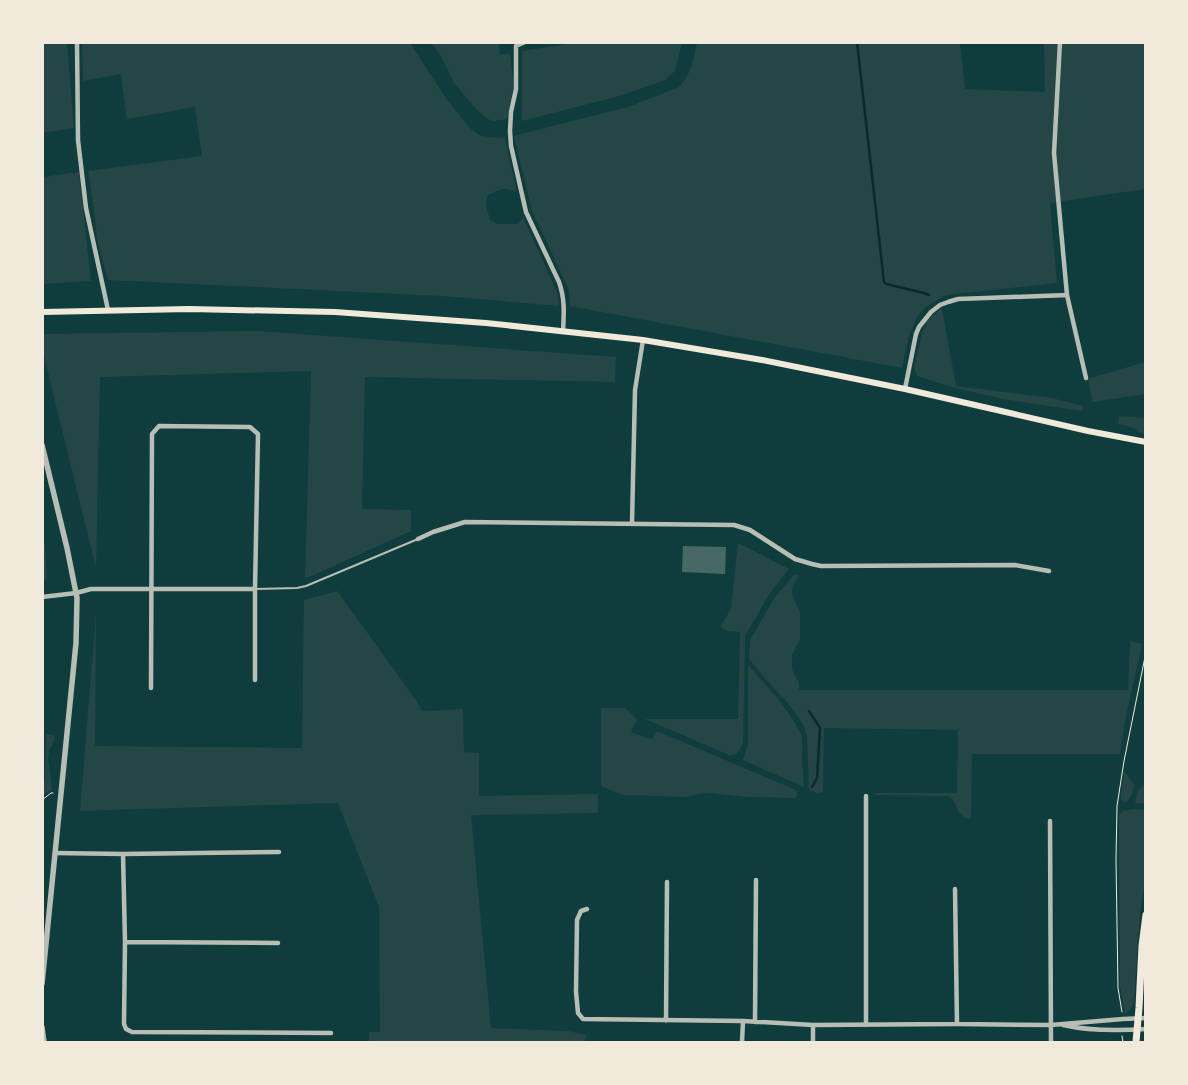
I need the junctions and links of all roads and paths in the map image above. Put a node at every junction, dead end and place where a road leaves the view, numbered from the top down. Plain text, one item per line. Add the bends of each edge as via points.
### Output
1 (77, 42) edge
2 (525, 42) edge
3 (1060, 42) edge
4 (1067, 295) junction
5 (108, 310) junction
6 (42, 312) edge
7 (563, 331) junction
8 (643, 340) junction
9 (1086, 378) dead end
10 (904, 389) junction
11 (1143, 441) edge
12 (42, 445) edge
13 (632, 524) junction
14 (418, 539) joint
15 (1049, 571) dead end
16 (151, 589) junction
17 (255, 589) junction
18 (76, 593) junction
19 (42, 597) edge
20 (1146, 652) edge
21 (255, 680) dead end
22 (151, 688) dead end
23 (866, 796) dead end
24 (1050, 821) dead end
25 (279, 852) dead end
26 (56, 853) junction
27 (123, 854) junction
28 (756, 880) dead end
29 (667, 882) dead end
30 (955, 889) dead end
31 (586, 909) dead end
32 (1146, 915) edge
33 (125, 942) junction
34 (278, 943) dead end
35 (42, 984) edge
36 (1142, 1018) edge
37 (1122, 1019) junction
38 (666, 1020) junction
39 (743, 1021) junction
40 (755, 1022) junction
41 (957, 1024) junction
42 (1057, 1024) junction
43 (813, 1025) junction
44 (866, 1025) junction
45 (1051, 1025) junction
46 (42, 1027) edge
47 (1146, 1029) edge
48 (1136, 1030) junction
49 (331, 1033) dead end
50 (44, 1042) edge
51 (742, 1042) edge
52 (813, 1042) edge
53 (1051, 1042) edge
54 (1136, 1042) edge

1 - 5 street via 78,140 86,208
2 - 7 street via 516,46 511,146 526,212 562,292
3 - 4 street via 1054,153
4 - 9 street
4 - 10 street via 958,300 940,305 916,334
5 - 6 main road
5 - 7 main road via 335,312
7 - 8 main road
8 - 10 main road
8 - 13 street via 635,390
10 - 11 main road
12 - 18 street
13 - 14 street via 466,522
13 - 15 street via 734,525 750,530 796,559 822,566 1015,565
14 - 17 lane via 306,586
16 - 17 street
16 - 17 street via 152,434 159,426 250,427 258,434
16 - 18 street via 91,589
16 - 22 street
17 - 21 street
18 - 19 street
18 - 26 street via 76,642
20 - 37 path via 1117,806 1118,988
23 - 44 street
24 - 45 street
25 - 27 street
26 - 27 street
26 - 35 street
27 - 33 street
28 - 40 street
29 - 38 street
30 - 41 street
31 - 38 street via 581,911 577,920 578,1013 583,1019
32 - 36 main road via 1142,946
33 - 34 street
33 - 49 street via 124,1024 132,1032
36 - 37 street
36 - 48 main road
37 - 42 street
38 - 39 street
39 - 40 street
39 - 51 street
40 - 43 street
41 - 44 street
41 - 45 street
42 - 45 street
42 - 48 street via 1078,1029
43 - 44 street
43 - 52 street
45 - 53 street
46 - 50 street
47 - 48 street
48 - 54 main road

